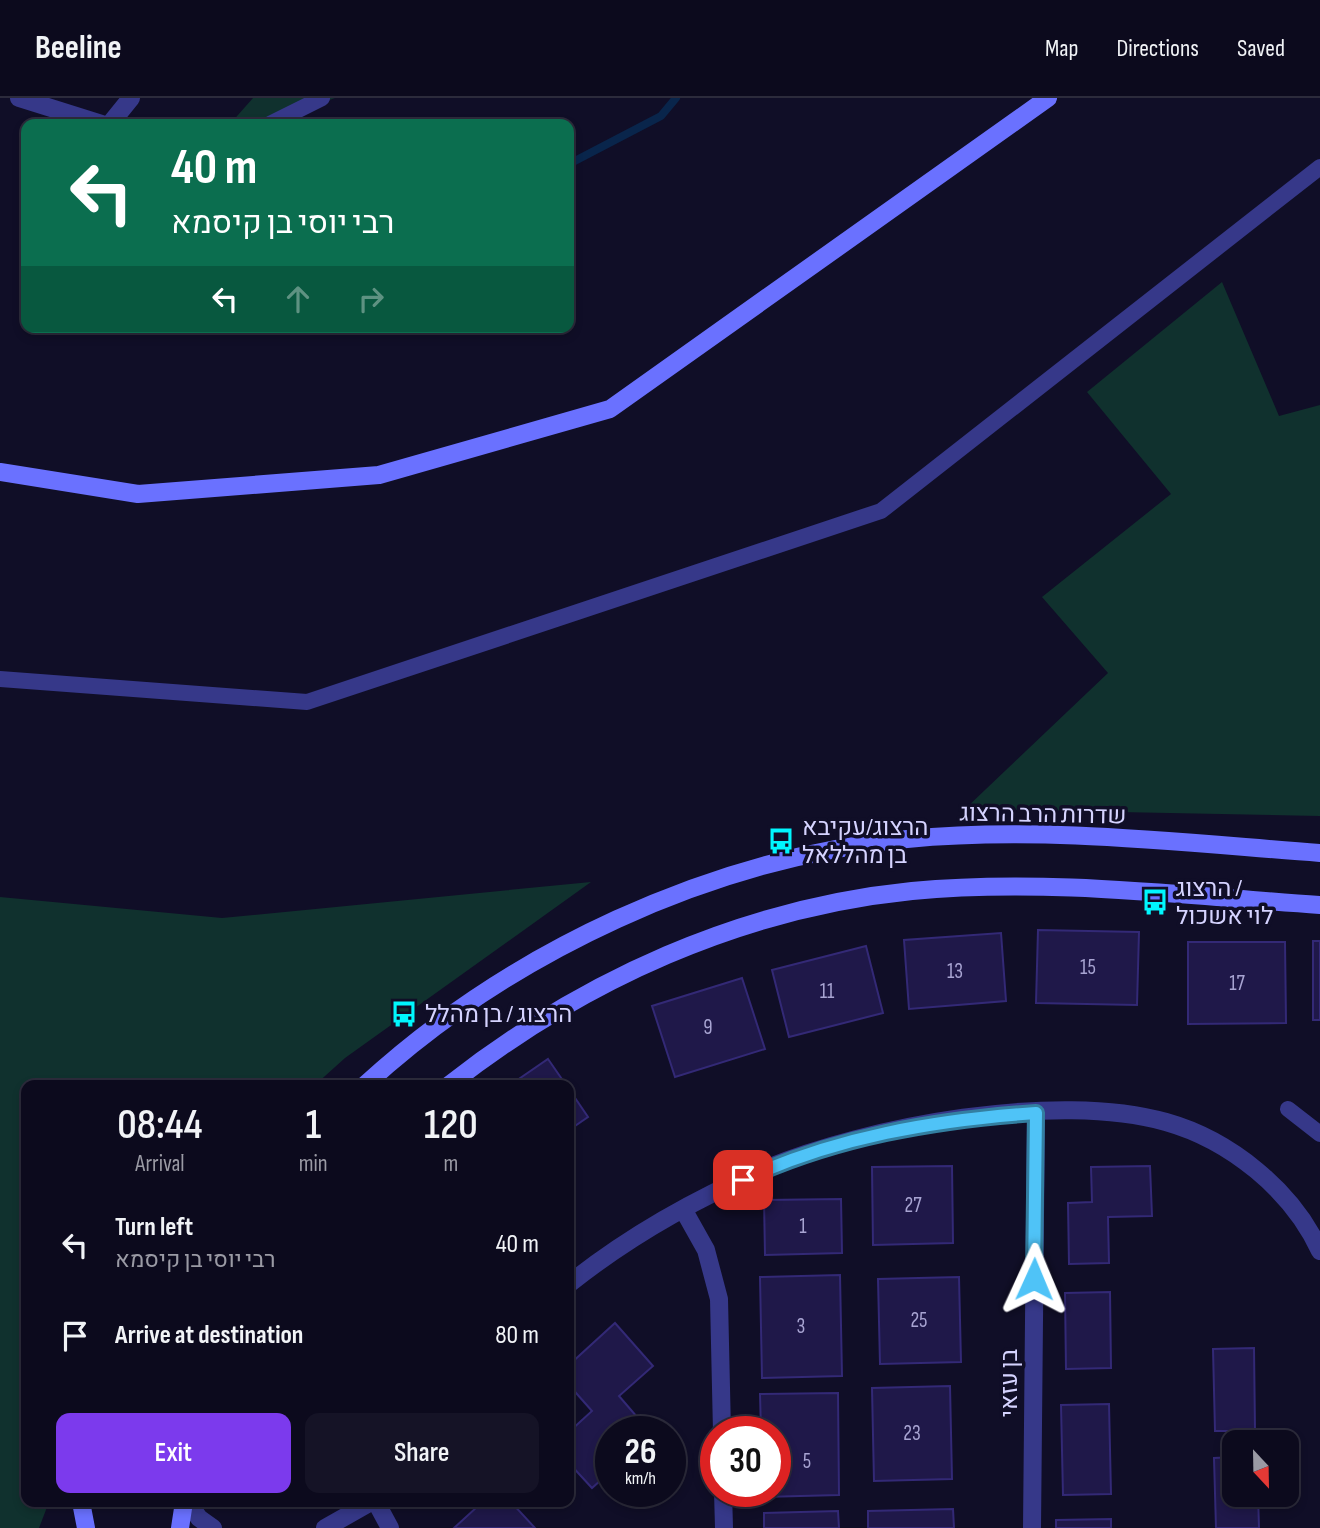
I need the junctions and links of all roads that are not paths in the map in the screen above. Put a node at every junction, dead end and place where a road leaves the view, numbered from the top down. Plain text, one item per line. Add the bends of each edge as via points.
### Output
1 (19, 98) edge
2 (131, 98) edge
3 (322, 98) edge
4 (1048, 98) edge
5 (86, 119) edge
6 (114, 119) edge
7 (280, 119) edge
8 (1320, 167) edge
9 (0, 472) edge
10 (0, 679) edge
11 (1320, 853) edge
12 (1320, 905) edge
13 (371, 1080) edge
14 (456, 1080) edge
15 (1288, 1109) dead end
16 (1036, 1113) junction
17 (1320, 1134) edge
18 (683, 1209) junction
19 (1320, 1251) edge
20 (574, 1280) edge
21 (722, 1416) edge
22 (185, 1507) edge
23 (190, 1507) edge
24 (364, 1507) edge
25 (376, 1507) edge
26 (723, 1507) edge
27 (180, 1528) edge
28 (213, 1528) edge
29 (325, 1528) edge
30 (390, 1528) edge
31 (724, 1528) edge
32 (1032, 1528) edge

1 - 5 street
2 - 6 street
3 - 7 lane
4 - 9 main road via 610,409 379,475 138,494
8 - 10 lane via 881,511 307,702
11 - 13 main road, שדרות הרב הרצוג via 982,835 906,839 771,863 626,913 576,940 441,1025
12 - 14 main road via 982,887 912,891 784,914 648,961 532,1026
15 - 17 lane
16 - 18 street via 912,1125 872,1135 767,1169
16 - 19 street via 1123,1114 1198,1134 1267,1179 1311,1232
16 - 32 street, בן עזאי
18 - 20 street via 609,1252
18 - 21 street via 706,1250 719,1299
22 - 27 main road
23 - 28 street
24 - 29 street
25 - 30 street
26 - 31 street

